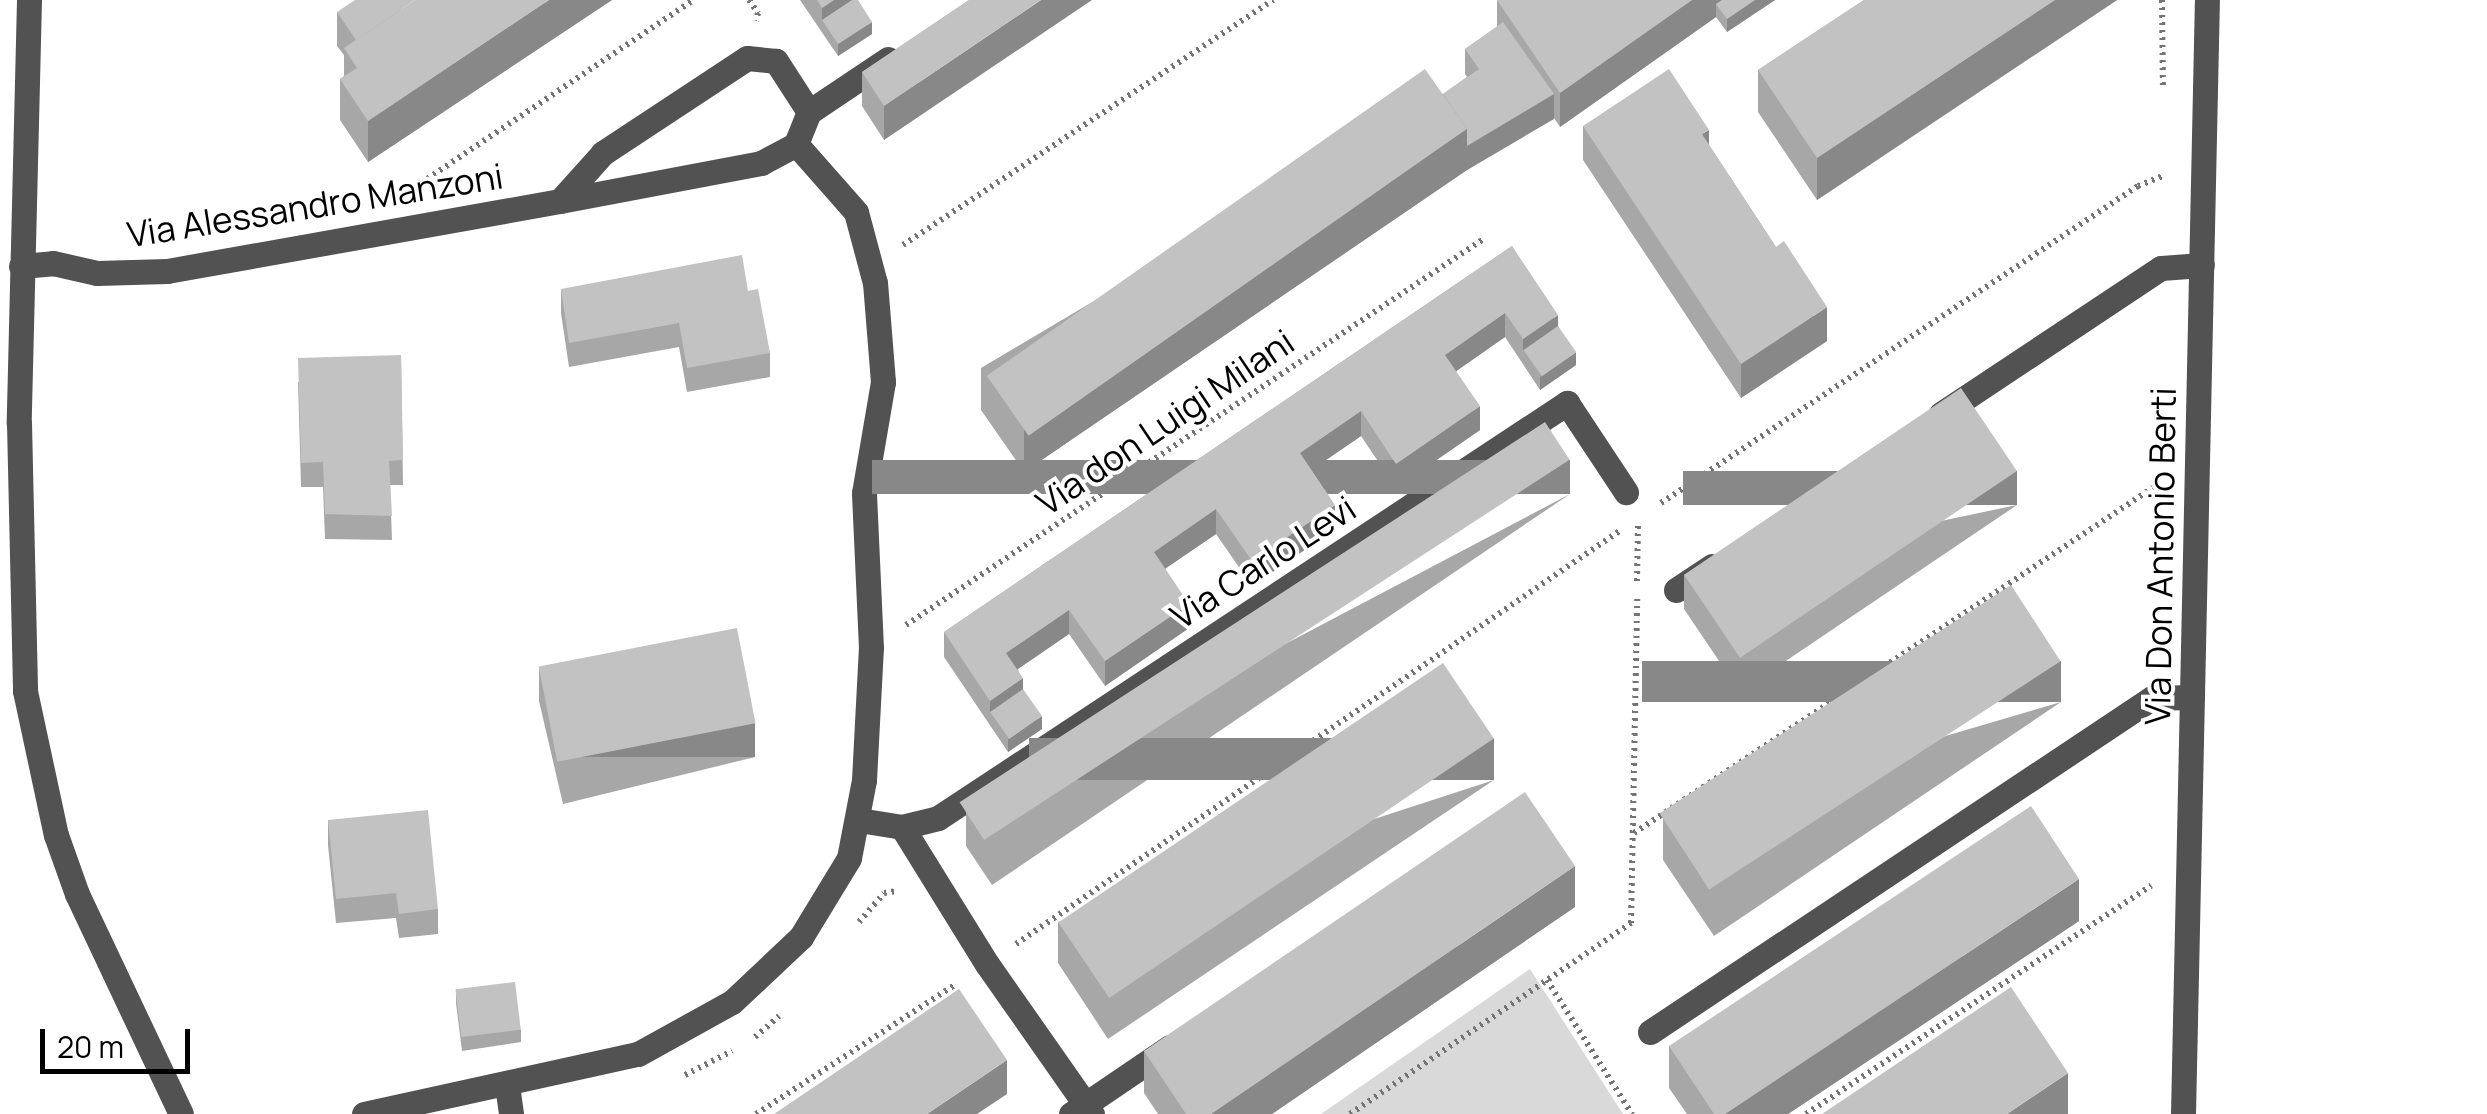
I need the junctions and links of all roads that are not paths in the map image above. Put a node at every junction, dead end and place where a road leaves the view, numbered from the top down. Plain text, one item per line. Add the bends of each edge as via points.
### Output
1 (29, 0) edge
2 (2207, 0) edge
3 (913, 42) edge
4 (809, 112) junction
5 (796, 144) junction
6 (560, 201) junction
7 (21, 266) junction
8 (2202, 266) junction
9 (9, 424) edge
10 (1926, 424) edge
11 (1626, 492) dead end
12 (1726, 556) edge
13 (1676, 590) dead end
14 (2192, 697) junction
15 (859, 820) junction
16 (902, 827) junction
17 (1197, 1029) edge
18 (1650, 1032) dead end
19 (506, 1085) junction
20 (1082, 1111) edge
21 (181, 1114) edge
22 (364, 1114) edge
23 (511, 1114) edge
24 (2183, 1114) edge

1 - 7 street
2 - 8 street, Via Don Antonio Berti
3 - 4 street
4 - 5 street
4 - 6 street via 776,60 747,58 603,153
5 - 6 street, Via Alessandro Manzoni via 761,163
5 - 15 street via 856,212 871,256 882,382 864,493 872,648
6 - 7 street, Via Alessandro Manzoni via 167,271
7 - 9 street
8 - 10 street via 2161,268
8 - 14 street, Via Don Antonio Berti
9 - 21 street via 25,691 56,836
11 - 16 street, Via Carlo Levi via 1567,403 938,818
12 - 13 street
14 - 18 street via 2152,698
14 - 24 street, Via Don Antonio Berti
15 - 16 street, Via Carlo Levi
15 - 19 street via 849,858 801,937 732,1002 638,1054
16 - 20 street
17 - 20 street
19 - 22 street
19 - 23 street

